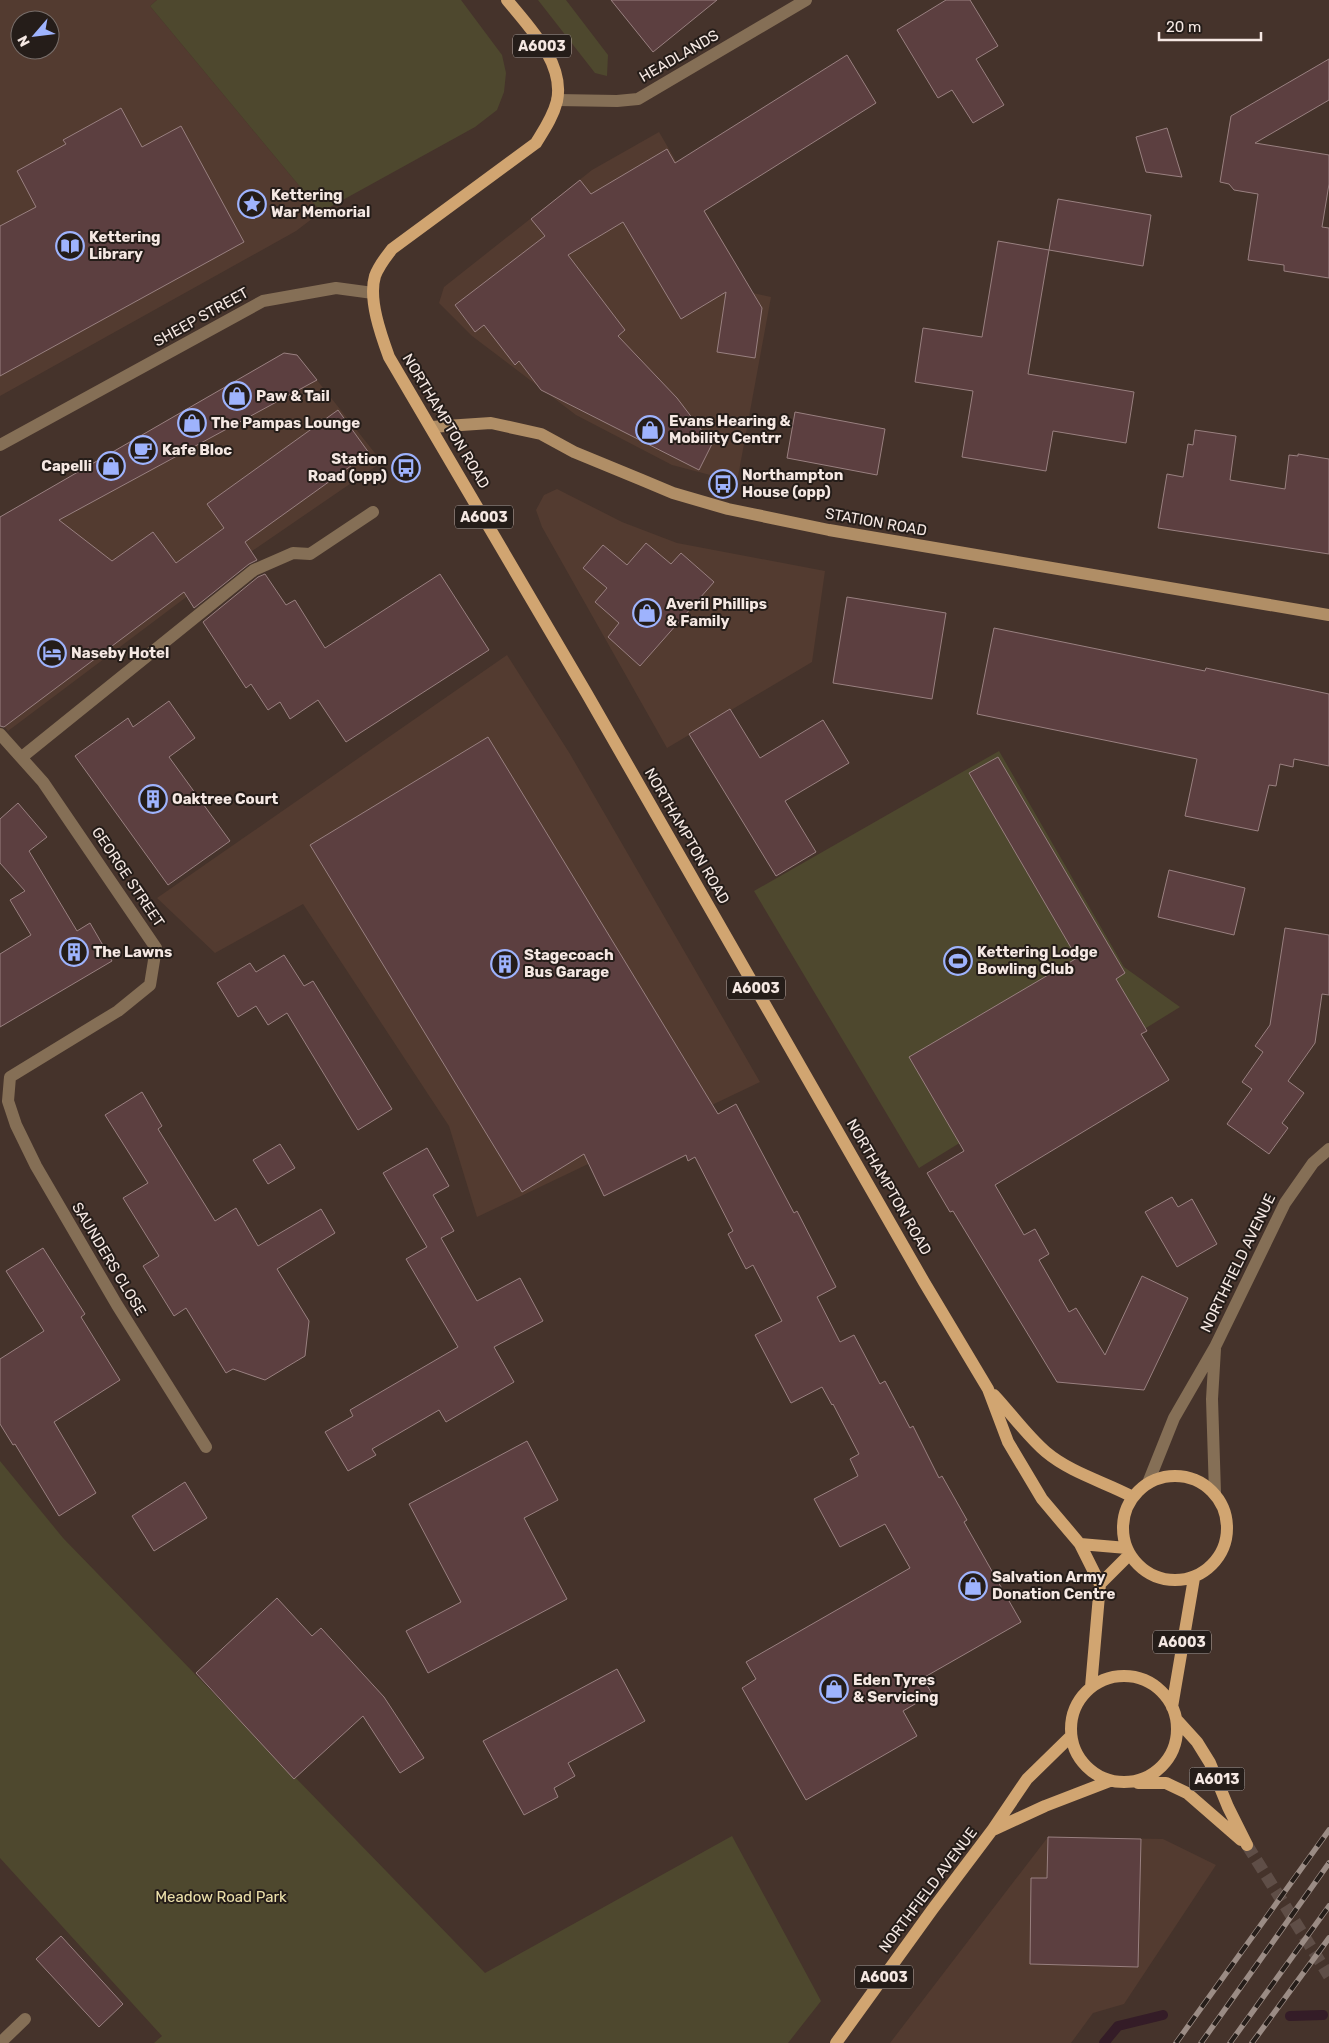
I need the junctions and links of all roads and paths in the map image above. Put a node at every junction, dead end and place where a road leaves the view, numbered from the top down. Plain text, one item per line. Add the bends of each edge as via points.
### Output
1 (507, 0) edge
2 (806, 0) edge
3 (557, 100) junction
4 (373, 293) junction
5 (431, 427) junction
6 (0, 445) edge
7 (373, 512) dead end
8 (1329, 615) edge
9 (0, 734) edge
10 (22, 757) junction
11 (10, 1078) joint
12 (1329, 1148) edge
13 (1215, 1346) junction
14 (988, 1389) junction
15 (206, 1448) dead end
16 (1148, 1483) junction
17 (1215, 1493) junction
18 (1133, 1497) junction
19 (1080, 1544) junction
20 (1128, 1551) junction
21 (1194, 1578) junction
22 (1100, 1584) junction
23 (1091, 1686) junction
24 (1172, 1706) junction
25 (1177, 1720) junction
26 (1071, 1736) junction
27 (1110, 1781) junction
28 (1125, 1783) junction
29 (993, 1830) junction
30 (25, 2019) dead end
31 (0, 2043) edge
32 (836, 2043) edge

1 - 3 main road, A6003 via 550,58
2 - 3 street, HEADLANDS via 638,99
3 - 4 main road, A6003 via 536,143 392,249 380,264
4 - 5 main road, NORTHAMPTON ROAD / A6003 via 379,332 389,357
4 - 6 street, SHEEP STREET via 336,288 263,302
5 - 8 main road, STATION ROAD via 490,422 541,434 574,452 642,480 728,510 838,532
5 - 14 main road, NORTHAMPTON ROAD / A6003
7 - 10 street via 310,554 293,553 254,570
9 - 10 street, GEORGE STREET
10 - 11 street, GEORGE STREET via 43,782 156,948 150,985 118,1011
11 - 15 street, SAUNDERS CLOSE via 8,1101 36,1166 117,1306
12 - 13 street, NORTHFIELD AVENUE via 1313,1163 1284,1203
13 - 16 street, NORTHFIELD AVENUE via 1174,1418
13 - 17 street, NORTHFIELD AVENUE via 1212,1399
14 - 18 main road, NORTHAMPTON ROAD / A6003 via 1046,1452 1083,1475
14 - 19 main road, NORTHAMPTON ROAD / A6003 via 1008,1442 1032,1483 1046,1505
16 - 17 main road via 1165,1476 1184,1476 1201,1482
16 - 18 main road
17 - 21 main road via 1225,1511 1228,1531 1223,1551 1211,1568
18 - 20 main road via 1125,1513 1123,1530
19 - 20 main road
19 - 22 main road, NORTHAMPTON ROAD / A6003
20 - 21 main road via 1142,1568 1157,1578 1175,1581
20 - 22 main road
21 - 24 main road, A6003
22 - 23 main road
23 - 24 main road, A6003 via 1108,1678 1127,1676 1145,1680 1161,1691
23 - 26 main road, A6003 via 1074,1709
24 - 25 main road, A6003
25 - 28 main road, A6003 via 1175,1747 1165,1764 1150,1776
25 - 28 main road, A6013 via 1210,1763 1247,1845 1187,1793 1166,1783
26 - 27 main road, A6003 via 1083,1765
26 - 29 main road, NORTHFIELD AVENUE / A6003 via 1027,1779
27 - 28 main road, A6003
27 - 29 main road, NORTHFIELD AVENUE / A6003
29 - 32 main road, NORTHFIELD AVENUE / A6003
30 - 31 street

